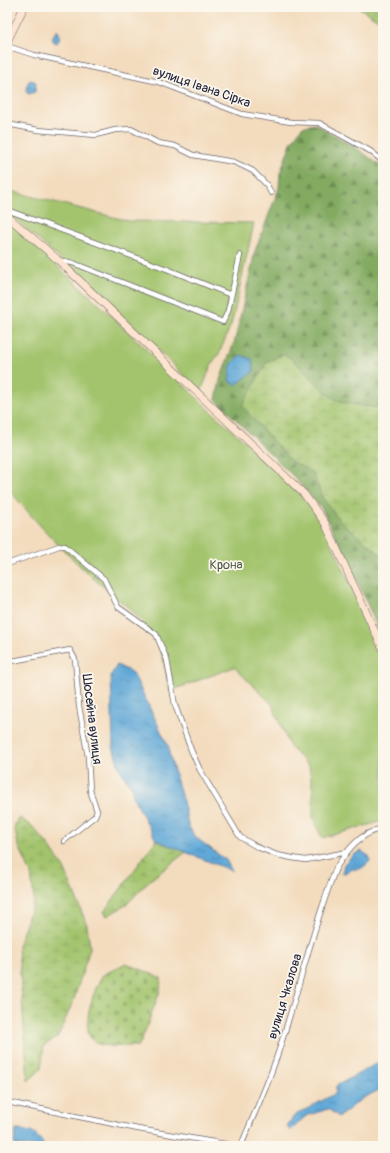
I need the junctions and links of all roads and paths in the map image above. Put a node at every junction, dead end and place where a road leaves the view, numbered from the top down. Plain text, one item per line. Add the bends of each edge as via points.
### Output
1 (24, 7) edge
2 (7, 42) edge
3 (7, 46) edge
4 (7, 124) edge
5 (383, 161) edge
6 (271, 193) dead end
7 (7, 210) edge
8 (7, 216) edge
9 (240, 255) dead end
10 (57, 260) junction
11 (231, 295) junction
12 (7, 564) edge
13 (383, 649) edge
14 (7, 662) edge
15 (383, 828) edge
16 (64, 841) dead end
17 (346, 852) junction
18 (7, 1102) edge
19 (237, 1146) edge
20 (241, 1146) edge

1 - 2 street
3 - 5 street, вулиця Івана Сірка via 34,55 159,82 242,114 291,122 319,123
4 - 6 street via 38,130 96,135 130,129 158,143 175,146 193,155 234,162 257,175
7 - 11 street
8 - 10 street
9 - 11 street
10 - 11 street via 69,262 223,322
10 - 13 street via 304,494 325,523
12 - 17 street via 65,546 104,580 118,608 156,634 167,660 175,705 200,770 240,837 277,855 306,860
14 - 16 street, Шосейна вулиця via 70,650 75,659 90,790 96,811 95,816
15 - 17 street, вулиця Чкалова via 362,836
17 - 20 street, вулиця Чкалова via 329,885 278,1054
18 - 19 street

